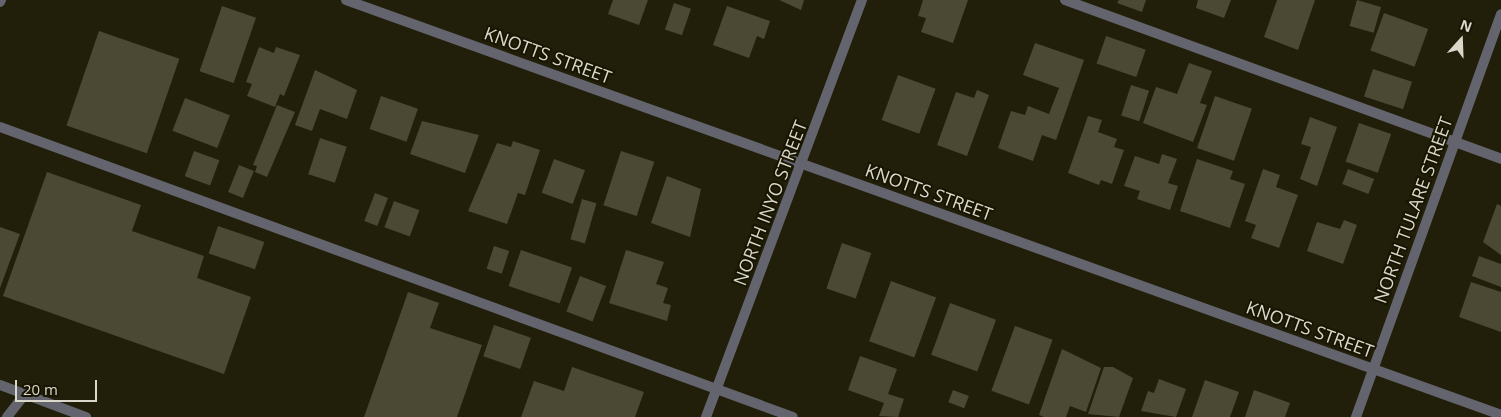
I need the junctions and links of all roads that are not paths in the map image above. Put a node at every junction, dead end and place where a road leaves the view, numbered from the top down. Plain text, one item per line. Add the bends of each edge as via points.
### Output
1 (346, 0) edge
2 (862, 0) edge
3 (1065, 0) edge
4 (1501, 14) edge
5 (0, 127) edge
6 (1455, 142) junction
7 (1501, 159) edge
8 (803, 164) junction
9 (1373, 369) junction
10 (0, 385) edge
11 (716, 389) junction
12 (25, 394) junction
13 (1501, 415) edge
14 (7, 417) edge
15 (86, 417) edge
16 (706, 417) edge
17 (793, 417) edge
18 (1356, 417) edge

1 - 8 street, KNOTTS STREET
2 - 8 street, NORTH INYO STREET
3 - 6 street
4 - 6 street, NORTH TULARE STREET
5 - 11 street
6 - 7 street
6 - 9 street, NORTH TULARE STREET
8 - 9 street, KNOTTS STREET
8 - 11 street, NORTH INYO STREET
9 - 13 street, KNOTTS STREET
9 - 18 street, NORTH TULARE STREET
10 - 12 street
11 - 16 street, NORTH INYO STREET
11 - 17 street
12 - 14 street
12 - 15 street

